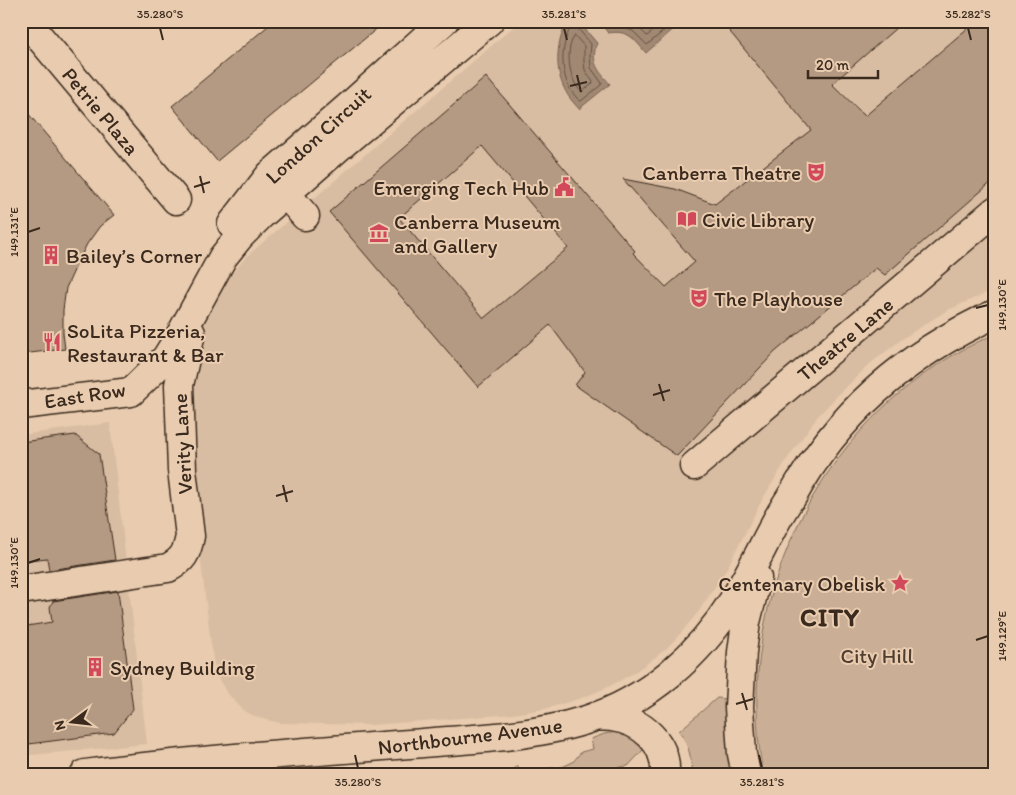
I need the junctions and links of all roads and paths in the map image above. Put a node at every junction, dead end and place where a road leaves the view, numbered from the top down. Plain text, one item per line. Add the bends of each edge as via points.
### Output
1 (26, 21) edge
2 (444, 21) edge
3 (489, 21) edge
4 (278, 185) junction
5 (176, 200) dead end
6 (995, 211) edge
7 (305, 216) dead end
8 (995, 314) edge
9 (182, 332) joint
10 (131, 392) junction
11 (21, 405) edge
12 (694, 466) dead end
13 (800, 482) junction
14 (21, 590) edge
15 (597, 716) junction
16 (85, 774) edge
17 (665, 774) edge
18 (746, 774) edge

1 - 5 main road, Petrie Plaza
2 - 4 main road, London Circuit via 354,102
3 - 4 main road, London Circuit via 339,147
4 - 7 main road
4 - 9 main road, London Circuit via 261,215 223,257
4 - 10 main road, London Circuit via 232,224 160,354
4 - 14 main road, Verity Lane via 260,231 234,256 193,322 179,385 182,470 190,536 184,556 168,568
6 - 12 main road, Theatre Lane
8 - 13 main road via 941,341 885,382 837,431
9 - 10 main road, East Row via 166,358
10 - 11 main road, East Row
13 - 15 main road, Northbourne Avenue via 734,601 706,638 681,665 651,688
13 - 18 main road via 769,544 746,622 739,708
15 - 16 main road, Northbourne Avenue via 522,734 210,760
15 - 17 main road via 625,720 649,733 662,751

